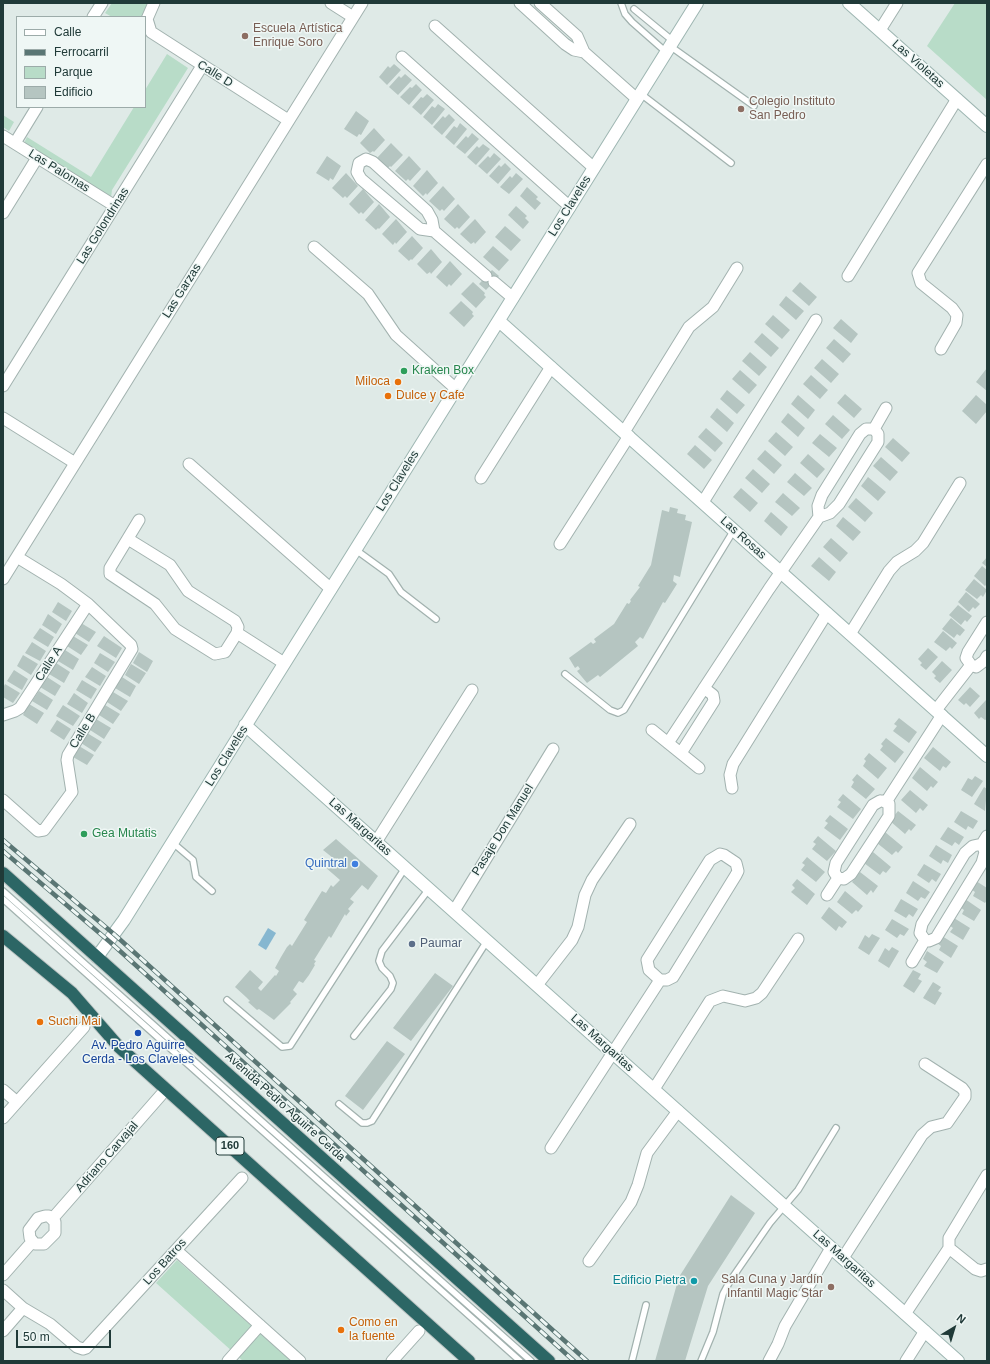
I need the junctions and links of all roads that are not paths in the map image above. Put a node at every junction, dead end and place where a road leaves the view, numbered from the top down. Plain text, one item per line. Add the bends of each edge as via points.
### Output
1 (102, 3) edge
2 (154, 3) edge
3 (331, 3) edge
4 (362, 3) edge
5 (520, 3) edge
6 (540, 3) edge
7 (621, 3) edge
8 (697, 3) edge
9 (849, 3) edge
10 (897, 3) edge
11 (634, 9) dead end
12 (94, 16) edge
13 (353, 17) junction
14 (435, 26) dead end
15 (880, 30) junction
16 (670, 46) junction
17 (584, 52) junction
18 (402, 57) dead end
19 (202, 66) junction
20 (639, 96) junction
21 (957, 99) junction
22 (754, 106) dead end
23 (36, 108) edge
24 (288, 120) junction
25 (987, 126) edge
26 (3, 136) edge
27 (15, 143) junction
28 (38, 158) junction
29 (731, 163) dead end
30 (987, 164) edge
31 (594, 168) junction
32 (115, 206) junction
33 (570, 207) junction
34 (3, 213) edge
35 (434, 231) junction
36 (314, 246) dead end
37 (737, 268) dead end
38 (848, 276) dead end
39 (513, 298) junction
40 (816, 320) dead end
41 (499, 321) junction
42 (941, 349) dead end
43 (551, 367) junction
44 (3, 386) edge
45 (456, 389) junction
46 (886, 408) dead end
47 (3, 418) edge
48 (874, 429) junction
49 (627, 434) junction
50 (75, 463) junction
51 (188, 464) dead end
52 (481, 478) dead end
53 (960, 483) dead end
54 (703, 502) junction
55 (819, 517) junction
56 (139, 520) dead end
57 (734, 530) junction
58 (128, 539) junction
59 (560, 544) dead end
60 (356, 550) junction
61 (17, 557) junction
62 (781, 572) junction
63 (3, 579) edge
64 (331, 589) junction
65 (88, 604) junction
66 (827, 613) junction
67 (436, 620) dead end
68 (987, 622) edge
69 (237, 633) junction
70 (850, 634) junction
71 (987, 656) edge
72 (284, 663) junction
73 (971, 665) junction
74 (565, 674) dead end
75 (704, 688) junction
76 (472, 690) dead end
77 (939, 713) junction
78 (3, 715) edge
79 (246, 725) junction
80 (652, 730) dead end
81 (668, 743) junction
82 (553, 749) dead end
83 (680, 753) junction
84 (987, 756) edge
85 (699, 768) dead end
86 (732, 788) dead end
87 (3, 800) edge
88 (886, 802) junction
89 (630, 824) dead end
90 (985, 840) edge
91 (376, 842) junction
92 (173, 843) junction
93 (405, 868) junction
94 (3, 873) edge
95 (838, 878) junction
96 (429, 889) junction
97 (3, 890) edge
98 (212, 891) dead end
99 (828, 895) dead end
100 (3, 899) edge
101 (454, 911) junction
102 (3, 936) edge
103 (798, 939) dead end
104 (925, 940) junction
105 (487, 941) junction
106 (97, 957) junction
107 (912, 962) dead end
108 (660, 980) junction
109 (537, 985) junction
110 (227, 1000) dead end
111 (84, 1027) dead end
112 (354, 1036) dead end
113 (612, 1052) junction
114 (925, 1064) dead end
115 (654, 1089) junction
116 (3, 1090) edge
117 (161, 1095) dead end
118 (17, 1102) junction
119 (339, 1104) dead end
120 (678, 1111) junction
121 (3, 1118) edge
122 (836, 1128) dead end
123 (551, 1148) dead end
124 (987, 1174) edge
125 (242, 1178) dead end
126 (784, 1206) junction
127 (53, 1218) junction
128 (32, 1242) junction
129 (831, 1248) junction
130 (948, 1248) junction
131 (176, 1250) junction
132 (843, 1258) junction
133 (589, 1261) dead end
134 (987, 1269) edge
135 (3, 1275) edge
136 (3, 1290) edge
137 (646, 1305) dead end
138 (24, 1308) junction
139 (905, 1314) junction
140 (260, 1325) junction
141 (3, 1331) edge
142 (419, 1331) dead end
143 (925, 1331) junction
144 (228, 1361) edge
145 (300, 1361) edge
146 (392, 1361) edge
147 (469, 1361) edge
148 (520, 1361) edge
149 (531, 1361) edge
150 (549, 1361) edge
151 (632, 1361) edge
152 (701, 1361) edge
153 (768, 1361) edge
154 (906, 1361) edge
155 (958, 1361) edge

1 - 12 street
2 - 19 street, Calle D via 147,15 147,24 155,35
3 - 13 street
4 - 13 street, Las Garzas
5 - 17 street via 565,44 574,50
6 - 17 street via 577,36
7 - 16 lane via 625,14 632,22
8 - 16 street, Los Claveles
9 - 15 street, Las Violetas
10 - 15 street
11 - 16 lane via 656,28
13 - 24 street, Las Garzas
14 - 31 street
15 - 21 street, Las Violetas
16 - 20 street, Los Claveles
16 - 22 lane
17 - 20 street
18 - 33 street
19 - 24 street, Calle D
19 - 32 street, Las Golondrinas
20 - 29 lane
20 - 31 street, Los Claveles
21 - 25 street, Las Violetas
21 - 38 street
23 - 27 street
24 - 50 street, Las Garzas
26 - 27 street, Las Palomas
27 - 28 street, Las Palomas
28 - 32 street, Las Palomas
28 - 34 street
30 - 42 street via 918,272 921,283 957,315 956,323
31 - 33 street, Los Claveles
32 - 44 street, Las Golondrinas
33 - 39 street, Los Claveles
35 - 35 street via 427,210 373,162 366,159 359,163 357,172 361,179 420,230
35 - 39 street
36 - 45 street via 368,294 396,335
37 - 49 street via 713,307 689,327
39 - 41 street, Los Claveles
40 - 54 street
41 - 43 street, Las Rosas
41 - 45 street, Los Claveles
43 - 49 street, Las Rosas
43 - 52 street
45 - 60 street, Los Claveles
46 - 48 street
47 - 50 street
48 - 55 street via 866,429 860,434 820,500
48 - 55 street via 878,438 872,452 835,509
49 - 54 street, Las Rosas
49 - 59 street
50 - 61 street, Las Garzas
51 - 64 street
53 - 70 street via 923,543 889,571
54 - 57 street, Las Rosas
55 - 62 street
56 - 58 street
57 - 62 street, Las Rosas
57 - 74 lane via 624,710 618,713 610,710
58 - 69 street via 170,565 188,591 236,621
58 - 69 street via 110,568 110,574 155,604 175,630 215,654 225,652
60 - 64 street, Los Claveles
60 - 67 lane via 392,577 401,592
61 - 63 street, Las Garzas
61 - 65 street
62 - 66 street, Las Rosas
62 - 75 street
64 - 72 street, Los Claveles
65 - 78 street, Calle A via 20,708
65 - 87 street, Calle B via 131,645 132,649 68,755 73,788 70,797 44,830 38,831
66 - 70 street, Las Rosas
66 - 86 street via 733,764 730,775
68 - 73 street via 967,655 967,661
69 - 72 street
70 - 77 street, Las Rosas
71 - 73 street via 976,667
72 - 79 street, Los Claveles
73 - 77 street
75 - 81 street
75 - 83 street via 713,695 714,701
76 - 91 street
77 - 84 street, Las Rosas
77 - 88 street
79 - 91 street, Las Margaritas
79 - 92 street, Los Claveles
80 - 81 street
81 - 83 street
82 - 101 street, Pasaje Don Manuel
83 - 85 street
88 - 95 street via 890,808 889,816 850,874 844,879
88 - 95 street via 876,802 836,863 834,872
89 - 109 street via 592,880 572,940
90 - 104 street via 982,863 936,938
90 - 104 street via 965,853 920,930
91 - 93 street, Las Margaritas
92 - 98 lane via 193,860 196,877
92 - 106 street, Los Claveles via 115,935
93 - 96 street, Las Margaritas
93 - 110 lane via 290,1046 282,1047
94 - 106 highway, Avenida Pedro Aguirre Cerda
95 - 99 street
96 - 101 street, Las Margaritas
96 - 112 lane via 382,952 379,960 393,983 391,990
97 - 149 lane
100 - 148 lane
101 - 105 street, Las Margaritas
102 - 147 highway, 160 via 68,989 119,1047
103 - 115 street via 756,998 745,1001 723,996 710,1001
104 - 107 street
105 - 109 street, Las Margaritas
105 - 119 lane via 372,1121 362,1123
106 - 150 highway, Avenida Pedro Aguirre Cerda
108 - 108 street via 673,977 736,875 736,863 724,855 715,855 710,860 648,957 647,968
108 - 113 street
109 - 113 street, Las Margaritas
111 - 118 street
113 - 115 street, Las Margaritas
113 - 123 street
114 - 132 street via 962,1088 965,1097 947,1123 931,1127 922,1135
115 - 120 street, Las Margaritas
116 - 118 street
117 - 127 street, Adriano Carvajal
118 - 121 street
120 - 126 street, Las Margaritas
120 - 133 street via 647,1153 631,1202
122 - 126 lane via 798,1190
124 - 130 street via 949,1238
125 - 131 street, Los Batros
126 - 129 street, Las Margaritas
126 - 152 lane via 726,1287
127 - 128 street via 38,1218 29,1230
127 - 128 street via 56,1230 47,1242 40,1245
128 - 135 street
129 - 132 street, Las Margaritas
129 - 153 street via 785,1326
130 - 134 street via 975,1269
130 - 139 street
131 - 138 street, Los Batros via 86,1348 80,1348 50,1324
131 - 140 street
132 - 139 street, Las Margaritas
136 - 138 street
137 - 151 lane
138 - 141 street
139 - 143 street, Las Margaritas
140 - 144 street
140 - 145 street
142 - 146 street
143 - 154 street
143 - 155 street, Las Margaritas

